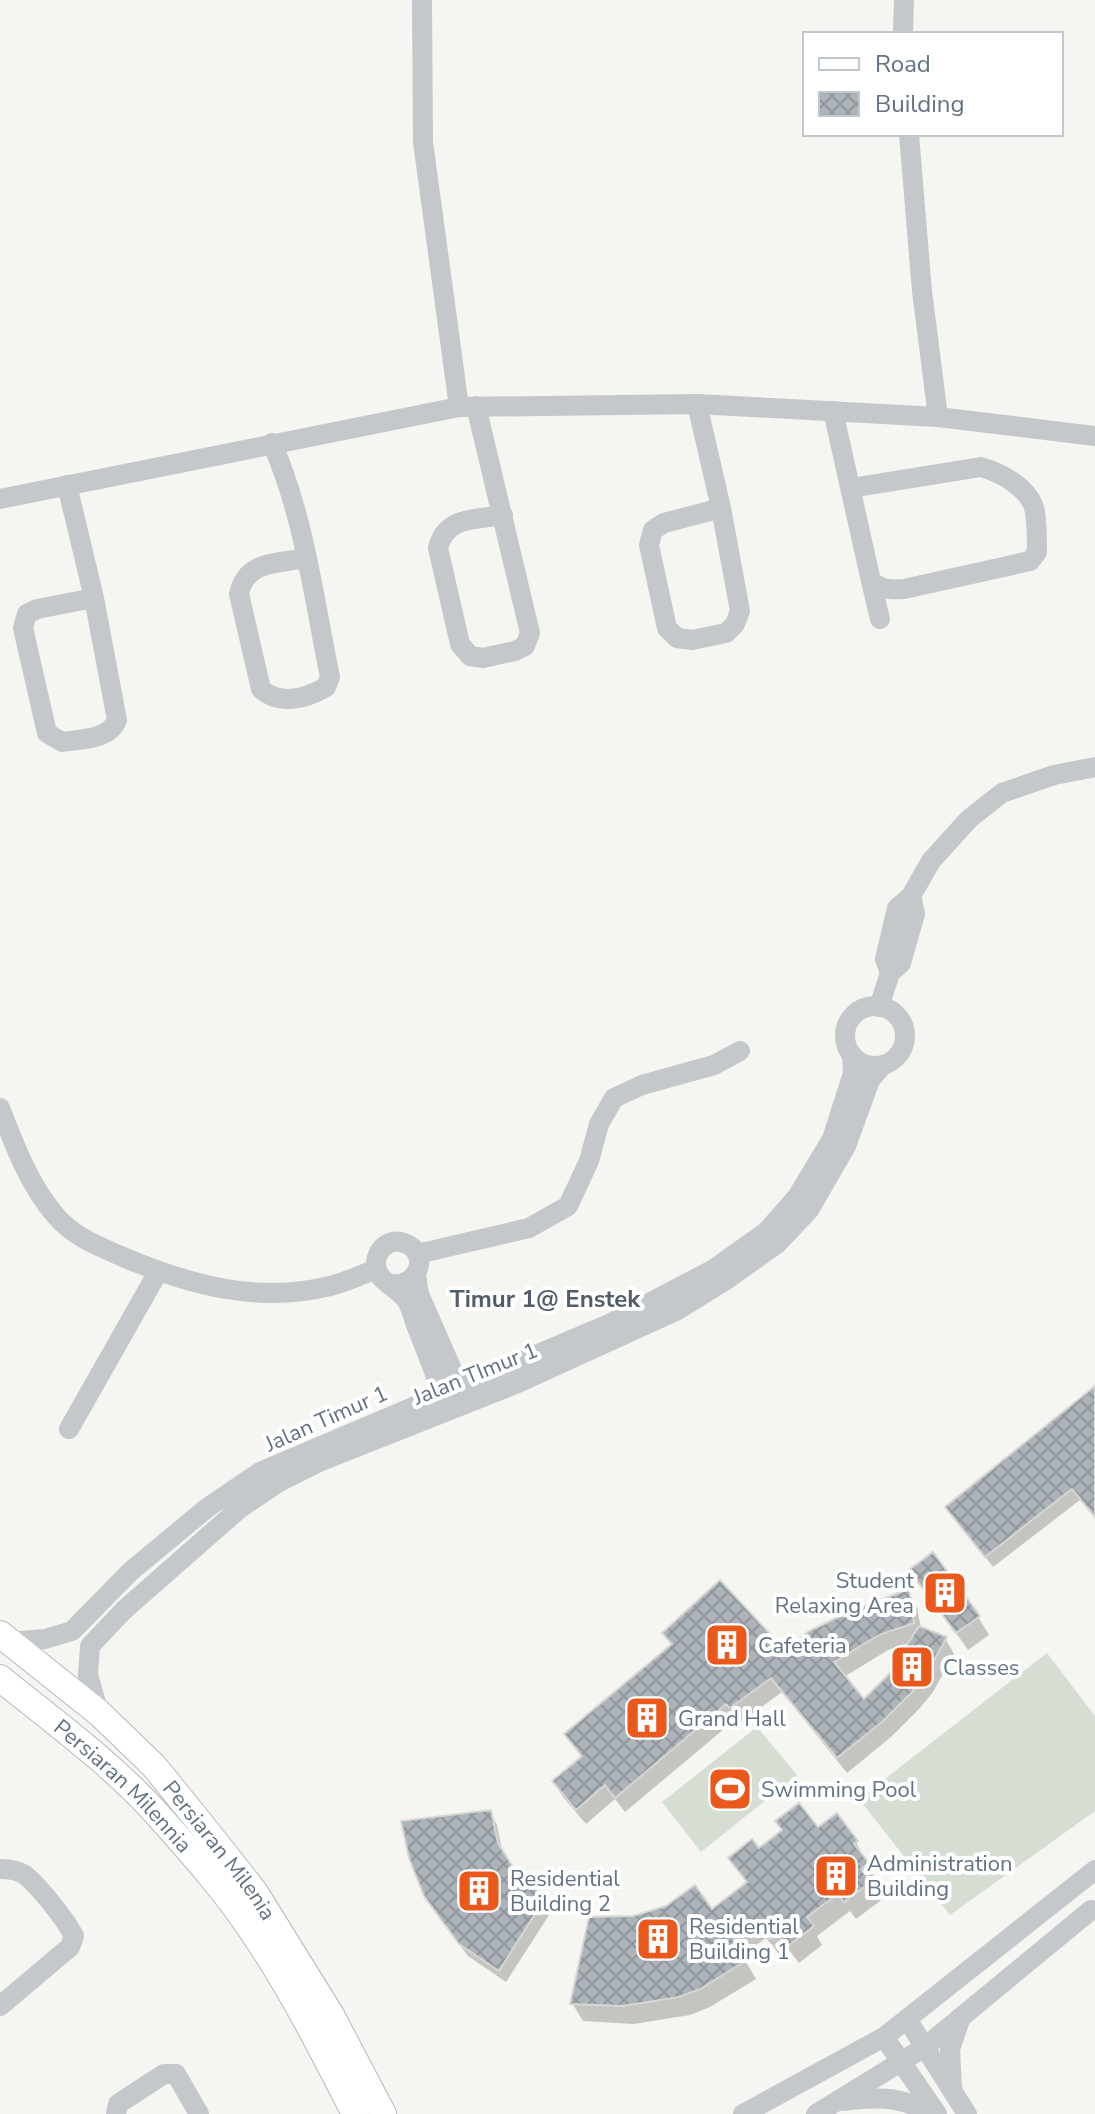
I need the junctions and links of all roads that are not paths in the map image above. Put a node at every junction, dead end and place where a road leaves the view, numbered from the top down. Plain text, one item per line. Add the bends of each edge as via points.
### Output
1 (422, 0) edge
2 (904, 0) edge
3 (903, 32) edge
4 (909, 136) edge
5 (697, 404) junction
6 (468, 406) junction
7 (833, 411) junction
8 (938, 417) junction
9 (1095, 436) edge
10 (272, 443) junction
11 (67, 485) junction
12 (851, 488) junction
13 (0, 499) edge
14 (721, 508) junction
15 (503, 515) junction
16 (306, 558) junction
17 (871, 581) junction
18 (94, 598) junction
19 (880, 619) dead end
20 (1095, 767) edge
21 (879, 1007) junction
22 (740, 1051) dead end
23 (852, 1055) junction
24 (883, 1065) junction
25 (0, 1108) edge
26 (417, 1254) junction
27 (158, 1272) junction
28 (416, 1275) junction
29 (384, 1277) junction
30 (454, 1398) junction
31 (69, 1429) dead end
32 (5, 1638) edge
33 (0, 1678) edge
34 (99, 1713) junction
35 (0, 1869) edge
36 (1095, 1870) edge
37 (1091, 1910) dead end
38 (0, 2006) edge
39 (961, 2017) junction
40 (907, 2019) junction
41 (884, 2037) junction
42 (925, 2047) junction
43 (903, 2061) junction
44 (953, 2092) junction
45 (836, 2102) junction
46 (116, 2114) edge
47 (199, 2114) edge
48 (355, 2114) edge
49 (383, 2114) edge
50 (743, 2114) edge
51 (816, 2114) edge
52 (936, 2114) edge
53 (967, 2114) edge

1 - 6 street via 423,142
2 - 3 street
4 - 8 street
5 - 6 street
5 - 7 street
5 - 14 street
6 - 10 street
6 - 15 street
7 - 8 street
7 - 12 street
8 - 9 street
10 - 11 street
10 - 16 street
11 - 13 street
11 - 18 street
12 - 17 street
12 - 17 street via 981,467 1002,473 1035,509 1037,552 1030,561 904,589 890,590
14 - 14 street via 740,611 726,633 677,638 667,628 649,545 653,530
15 - 15 street via 530,633 525,646 515,651 470,656 460,644 438,548 442,533 453,524
16 - 16 street via 330,677 314,694 271,698 261,689 239,594 242,578 254,568
17 - 19 street
18 - 18 street via 117,720 104,734 62,742 47,733 23,628 27,614 37,609
20 - 21 street via 1002,793 969,819 931,861 911,896 915,914 901,963 890,973
21 - 23 street via 859,1011 847,1026
21 - 24 street via 899,1018 905,1040 894,1060
22 - 26 street via 714,1065 614,1098 568,1206 529,1228
23 - 24 street via 867,1065
23 - 30 street, Jalan Timur 1 via 853,1073 832,1139 797,1197 766,1232 714,1269
24 - 30 street, Jalan TImur 1 via 870,1080 846,1146 809,1210 778,1243 676,1311 518,1383
25 - 27 street via 23,1167 55,1216 78,1237
26 - 28 street
26 - 29 street via 407,1244 393,1242 381,1249 377,1255
27 - 29 street via 235,1292 269,1294
27 - 31 street
28 - 29 street via 405,1284
28 - 30 street
29 - 30 street via 406,1300
30 - 32 street, Jalan Timur 1 via 260,1472 131,1571 72,1631 45,1639
30 - 34 street, Jalan TImur 1 via 279,1482 239,1509 124,1610 90,1646 88,1675
32 - 34 main road, Persiaran Milenia
33 - 48 main road, Persiaran Milennia via 144,1801 223,1894 280,1977
34 - 49 main road, Persiaran Milenia via 154,1766 254,1891 331,2015
35 - 38 street via 24,1874 74,1936 70,1947
36 - 40 street
37 - 39 street
39 - 42 street
39 - 44 street via 950,2049
40 - 41 street
40 - 42 street
41 - 43 street
41 - 50 street
42 - 43 street
42 - 44 street
43 - 45 street
43 - 52 street
44 - 53 street
45 - 51 street
45 - 52 street via 886,2097
46 - 47 street via 118,2104 164,2074 176,2074

